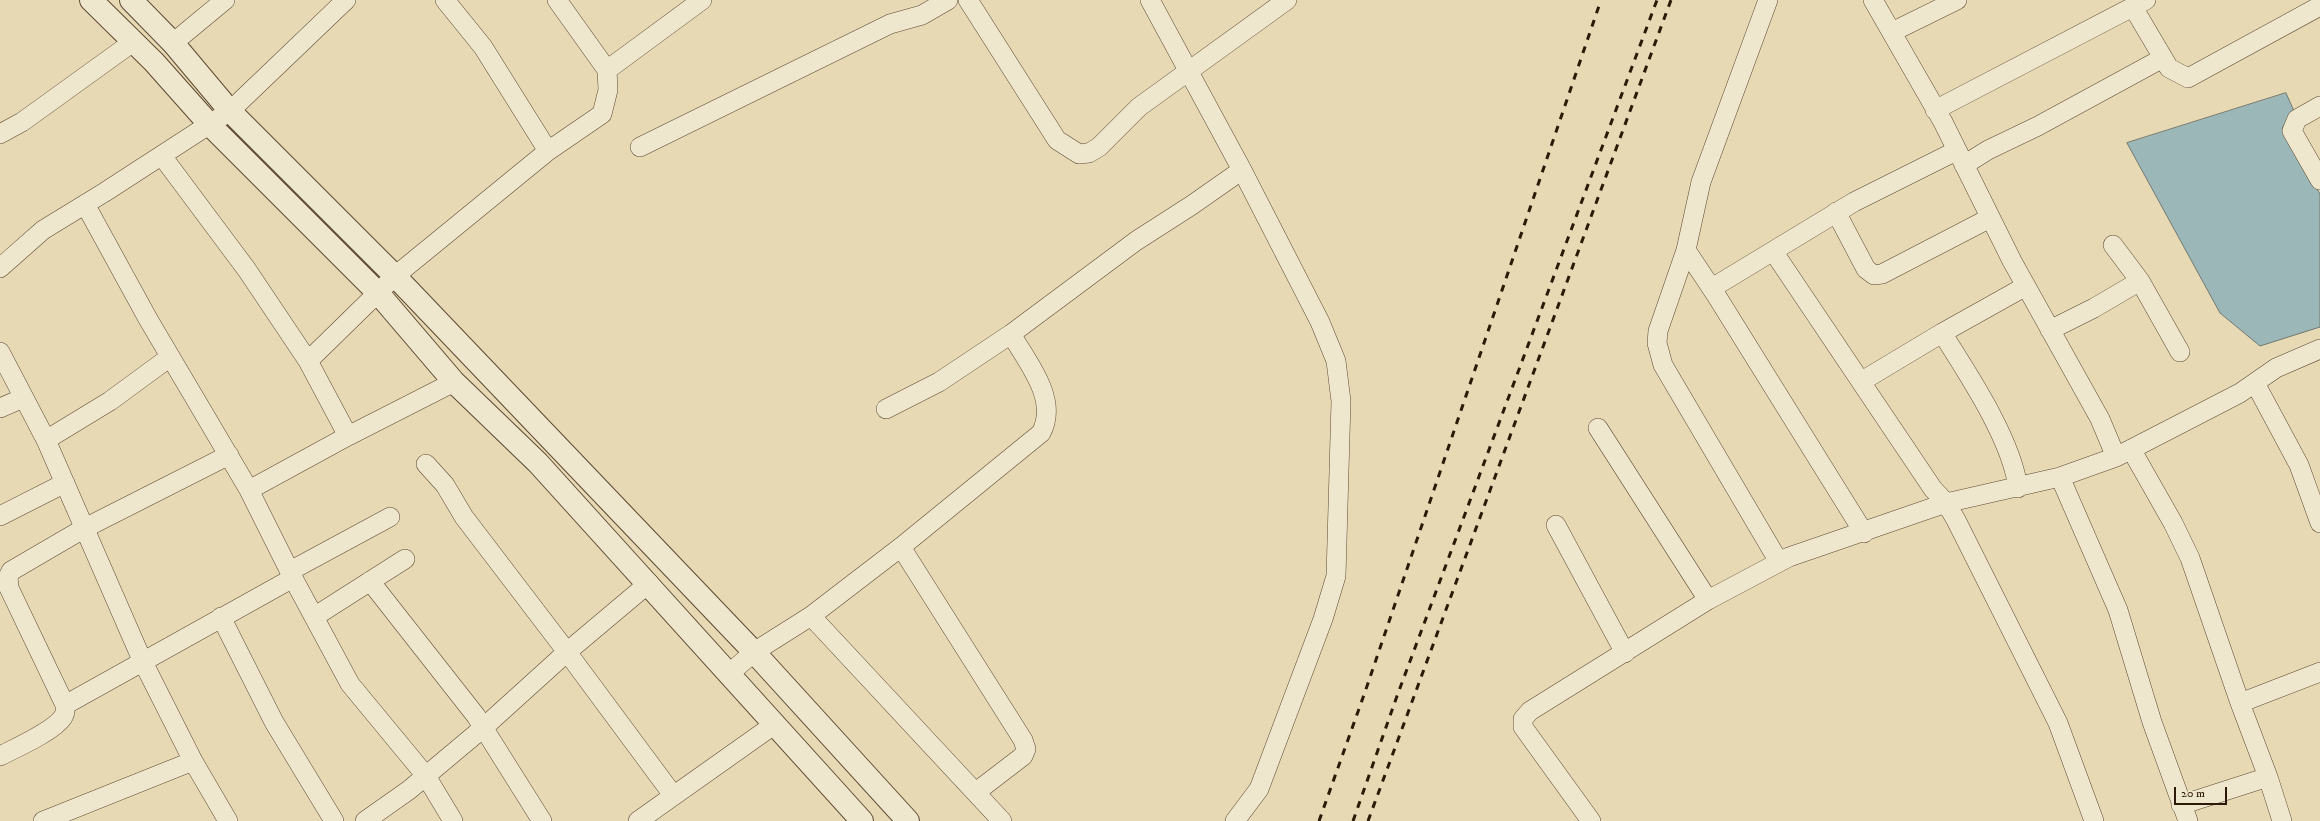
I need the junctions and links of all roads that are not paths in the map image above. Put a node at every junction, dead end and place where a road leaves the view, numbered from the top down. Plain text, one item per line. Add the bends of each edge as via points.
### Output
1 (91, 0) edge
2 (132, 0) edge
3 (225, 0) edge
4 (346, 0) edge
5 (445, 0) edge
6 (557, 0) edge
7 (702, 0) edge
8 (948, 0) edge
9 (968, 0) edge
10 (1150, 0) edge
11 (1287, 0) edge
12 (1768, 0) edge
13 (1873, 0) edge
14 (1957, 0) edge
15 (2139, 4) edge
16 (2320, 6) edge
17 (1892, 32) junction
18 (133, 42) junction
19 (173, 43) junction
20 (2163, 58) junction
21 (607, 70) junction
22 (1189, 73) junction
23 (2320, 106) edge
24 (1935, 110) junction
25 (230, 111) junction
26 (210, 125) junction
27 (0, 134) edge
28 (640, 147) dead end
29 (548, 151) junction
30 (162, 156) junction
31 (1960, 158) junction
32 (1242, 170) junction
33 (2320, 180) edge
34 (85, 204) junction
35 (1836, 212) junction
36 (1990, 218) junction
37 (2113, 246) dead end
38 (1686, 250) junction
39 (1773, 251) junction
40 (0, 268) edge
41 (395, 276) junction
42 (2140, 281) junction
43 (2026, 286) junction
44 (1712, 288) junction
45 (378, 292) junction
46 (2050, 330) junction
47 (1942, 333) junction
48 (1012, 334) junction
49 (2320, 349) edge
50 (0, 352) edge
51 (2180, 352) dead end
52 (170, 357) junction
53 (308, 361) junction
54 (1862, 381) junction
55 (454, 382) junction
56 (2255, 383) junction
57 (23, 398) junction
58 (0, 408) edge
59 (886, 409) dead end
60 (1598, 428) dead end
61 (348, 436) junction
62 (46, 440) junction
63 (2123, 453) junction
64 (229, 455) junction
65 (426, 464) dead end
66 (2060, 477) junction
67 (65, 484) junction
68 (2018, 488) junction
69 (249, 490) junction
70 (1946, 503) junction
71 (0, 516) edge
72 (390, 517) dead end
73 (2320, 523) edge
74 (1556, 525) dead end
75 (83, 529) junction
76 (1864, 533) junction
77 (901, 547) junction
78 (406, 559) dead end
79 (1779, 562) junction
80 (291, 575) junction
81 (370, 581) junction
82 (648, 583) junction
83 (1708, 600) junction
84 (811, 616) junction
85 (221, 617) junction
86 (314, 617) junction
87 (567, 652) junction
88 (754, 652) junction
89 (1625, 653) junction
90 (142, 660) junction
91 (2320, 672) edge
92 (730, 674) junction
93 (2240, 703) junction
94 (65, 704) junction
95 (775, 724) junction
96 (483, 728) junction
97 (0, 756) edge
98 (193, 761) junction
99 (426, 776) junction
100 (2268, 777) junction
101 (976, 792) junction
102 (673, 795) junction
103 (2184, 813) edge
104 (2088, 819) edge
105 (43, 821) edge
106 (228, 821) edge
107 (334, 821) edge
108 (365, 821) edge
109 (453, 821) edge
110 (542, 821) edge
111 (638, 821) edge
112 (862, 821) edge
113 (908, 821) edge
114 (1002, 821) edge
115 (1235, 821) edge
116 (1591, 821) edge
117 (2282, 821) edge

1 - 18 street
2 - 19 street
3 - 19 street
4 - 25 street
5 - 29 street via 483,47
6 - 21 street
7 - 21 street
8 - 28 street via 922,15 890,24
9 - 22 street via 1057,140 1079,154 1089,153 1098,147 1139,107
10 - 22 street
11 - 22 street
12 - 38 street via 1701,182
13 - 17 street
14 - 17 street
15 - 20 street
15 - 24 street
16 - 20 street via 2188,78 2169,68
17 - 24 street
18 - 26 street
18 - 27 street via 22,122
19 - 25 street
20 - 31 street via 2038,126 1988,150
21 - 29 street via 608,90 602,114
22 - 32 street
23 - 33 street via 2297,119 2292,131
24 - 31 street
25 - 26 street
25 - 41 street
26 - 30 street
26 - 45 street
29 - 41 street
30 - 34 street
30 - 53 street via 247,270
31 - 35 street
31 - 36 street
32 - 48 street via 1136,241
32 - 115 street via 1320,322 1336,361 1341,401 1336,576 1323,619 1259,789
34 - 40 street via 43,230
34 - 52 street
35 - 36 street via 1866,269 1874,275 1882,274
35 - 39 street
36 - 43 street
37 - 42 street
38 - 44 street
38 - 79 street via 1658,331 1659,355
39 - 44 street
39 - 54 street
41 - 45 street
41 - 88 street
42 - 46 street
42 - 51 street
43 - 46 street
43 - 47 street
44 - 76 street
45 - 53 street
45 - 55 street
46 - 63 street via 2100,419
47 - 54 street
47 - 68 street via 1976,386 2016,472
48 - 59 street via 939,382
48 - 77 street via 1046,401 1045,425 1033,441
49 - 56 street via 2276,368
50 - 57 street
52 - 62 street via 110,401
52 - 64 street
53 - 61 street
54 - 70 street via 1933,489
55 - 61 street
55 - 82 street via 538,463
56 - 63 street
56 - 73 street via 2300,466
57 - 58 street
57 - 62 street
60 - 83 street
61 - 69 street
62 - 67 street
63 - 66 street
63 - 93 street via 2173,523 2190,558
64 - 69 street
64 - 75 street
65 - 87 street via 445,484 464,517
66 - 68 street
66 - 103 street via 2118,610 2152,722
67 - 71 street
67 - 75 street
68 - 70 street
69 - 80 street
70 - 76 street
70 - 104 street via 2058,723
72 - 80 street
74 - 89 street
75 - 90 street
75 - 94 street via 15,567 8,577 9,588
76 - 79 street
77 - 84 street
77 - 101 street via 1023,740 1026,749 1023,756
78 - 81 street
79 - 83 street
80 - 85 street
80 - 86 street
81 - 86 street
81 - 96 street
82 - 87 street
82 - 92 street
83 - 89 street
84 - 88 street
84 - 101 street
85 - 90 street
85 - 107 street via 274,722
86 - 99 street via 350,684
87 - 96 street
87 - 102 street
88 - 92 street
88 - 113 street
89 - 116 street via 1530,711 1523,719 1523,727
90 - 94 street
90 - 98 street
91 - 93 street
92 - 95 street
93 - 100 street
94 - 97 street via 63,718 43,733
95 - 102 street
95 - 112 street
96 - 99 street
96 - 110 street
98 - 105 street
98 - 106 street
99 - 108 street
99 - 109 street
100 - 103 street
100 - 117 street
101 - 114 street
102 - 111 street

